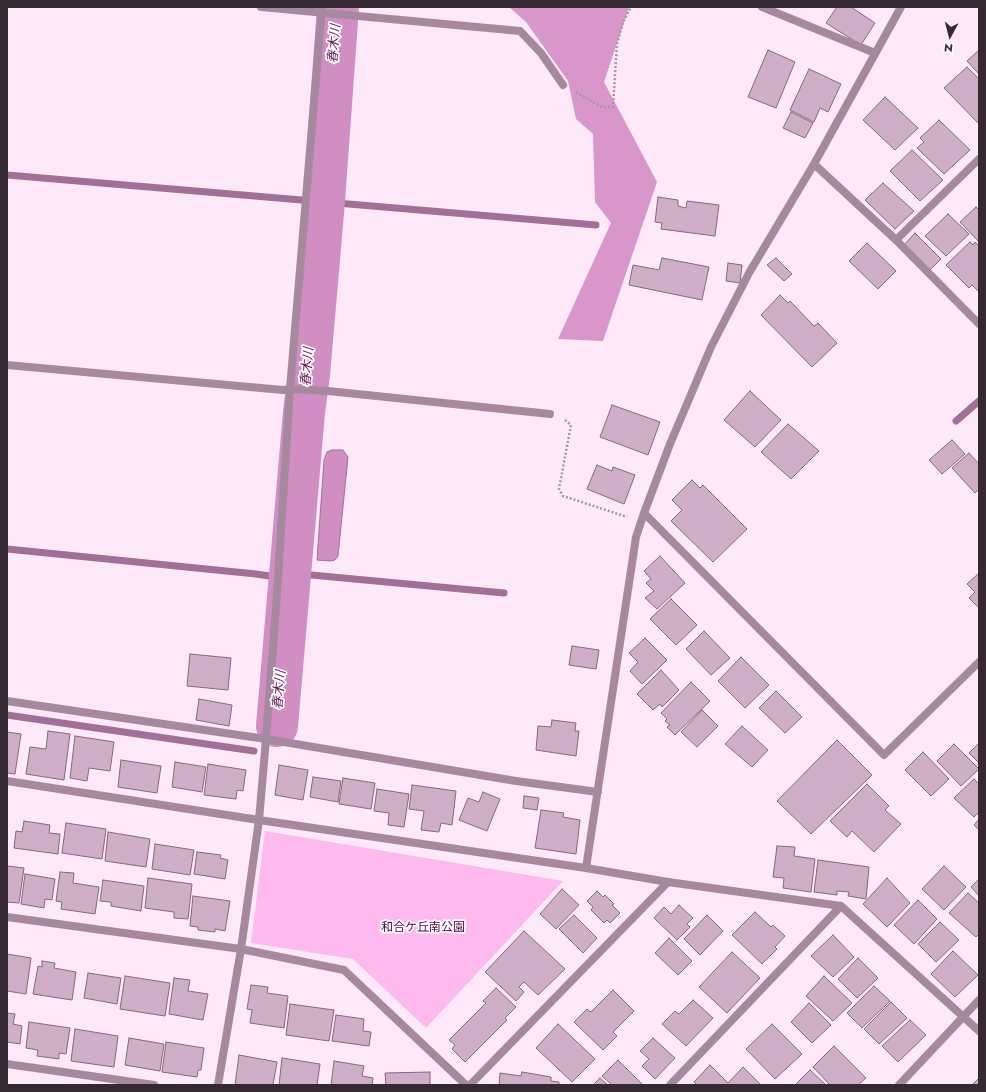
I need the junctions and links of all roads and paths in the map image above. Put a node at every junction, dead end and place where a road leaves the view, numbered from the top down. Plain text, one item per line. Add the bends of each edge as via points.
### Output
1 (261, 7) edge
2 (631, 7) edge
3 (762, 7) edge
4 (901, 7) edge
5 (322, 10) edge
6 (875, 53) junction
7 (563, 85) joint
8 (979, 159) edge
9 (814, 164) junction
10 (896, 240) junction
11 (979, 324) edge
12 (7, 365) edge
13 (290, 389) junction
14 (550, 414) joint
15 (642, 517) junction
16 (979, 662) edge
17 (7, 701) edge
18 (266, 739) junction
19 (7, 781) edge
20 (598, 792) junction
21 (258, 820) junction
22 (586, 868) junction
23 (668, 882) junction
24 (841, 906) junction
25 (7, 917) edge
26 (241, 949) junction
27 (979, 1000) edge
28 (964, 1016) junction
29 (979, 1031) edge
30 (7, 1064) edge
31 (154, 1085) edge
32 (218, 1085) edge
33 (466, 1085) edge
34 (470, 1085) edge
35 (670, 1085) edge
36 (899, 1085) edge

1 - 5 street
2 - 7 path via 623,22 617,44 613,107 602,107
3 - 6 street
4 - 6 street
5 - 7 street via 520,30 541,53
5 - 13 street
6 - 9 street
8 - 10 street
9 - 10 street
9 - 15 street via 749,273 711,347
10 - 11 street
12 - 13 street
13 - 14 street
13 - 18 street
14 - 15 path via 554,411 571,425 559,489 563,496
15 - 16 street via 884,755
15 - 20 street via 636,537
17 - 18 street
18 - 20 street via 516,781
18 - 21 street
19 - 21 street
20 - 22 street
21 - 22 street
21 - 26 street
22 - 23 street
23 - 24 street
23 - 34 street
24 - 28 street
24 - 35 street
25 - 26 street
26 - 32 street
26 - 33 street via 344,970
27 - 28 street
28 - 29 street
28 - 36 street
30 - 31 street

